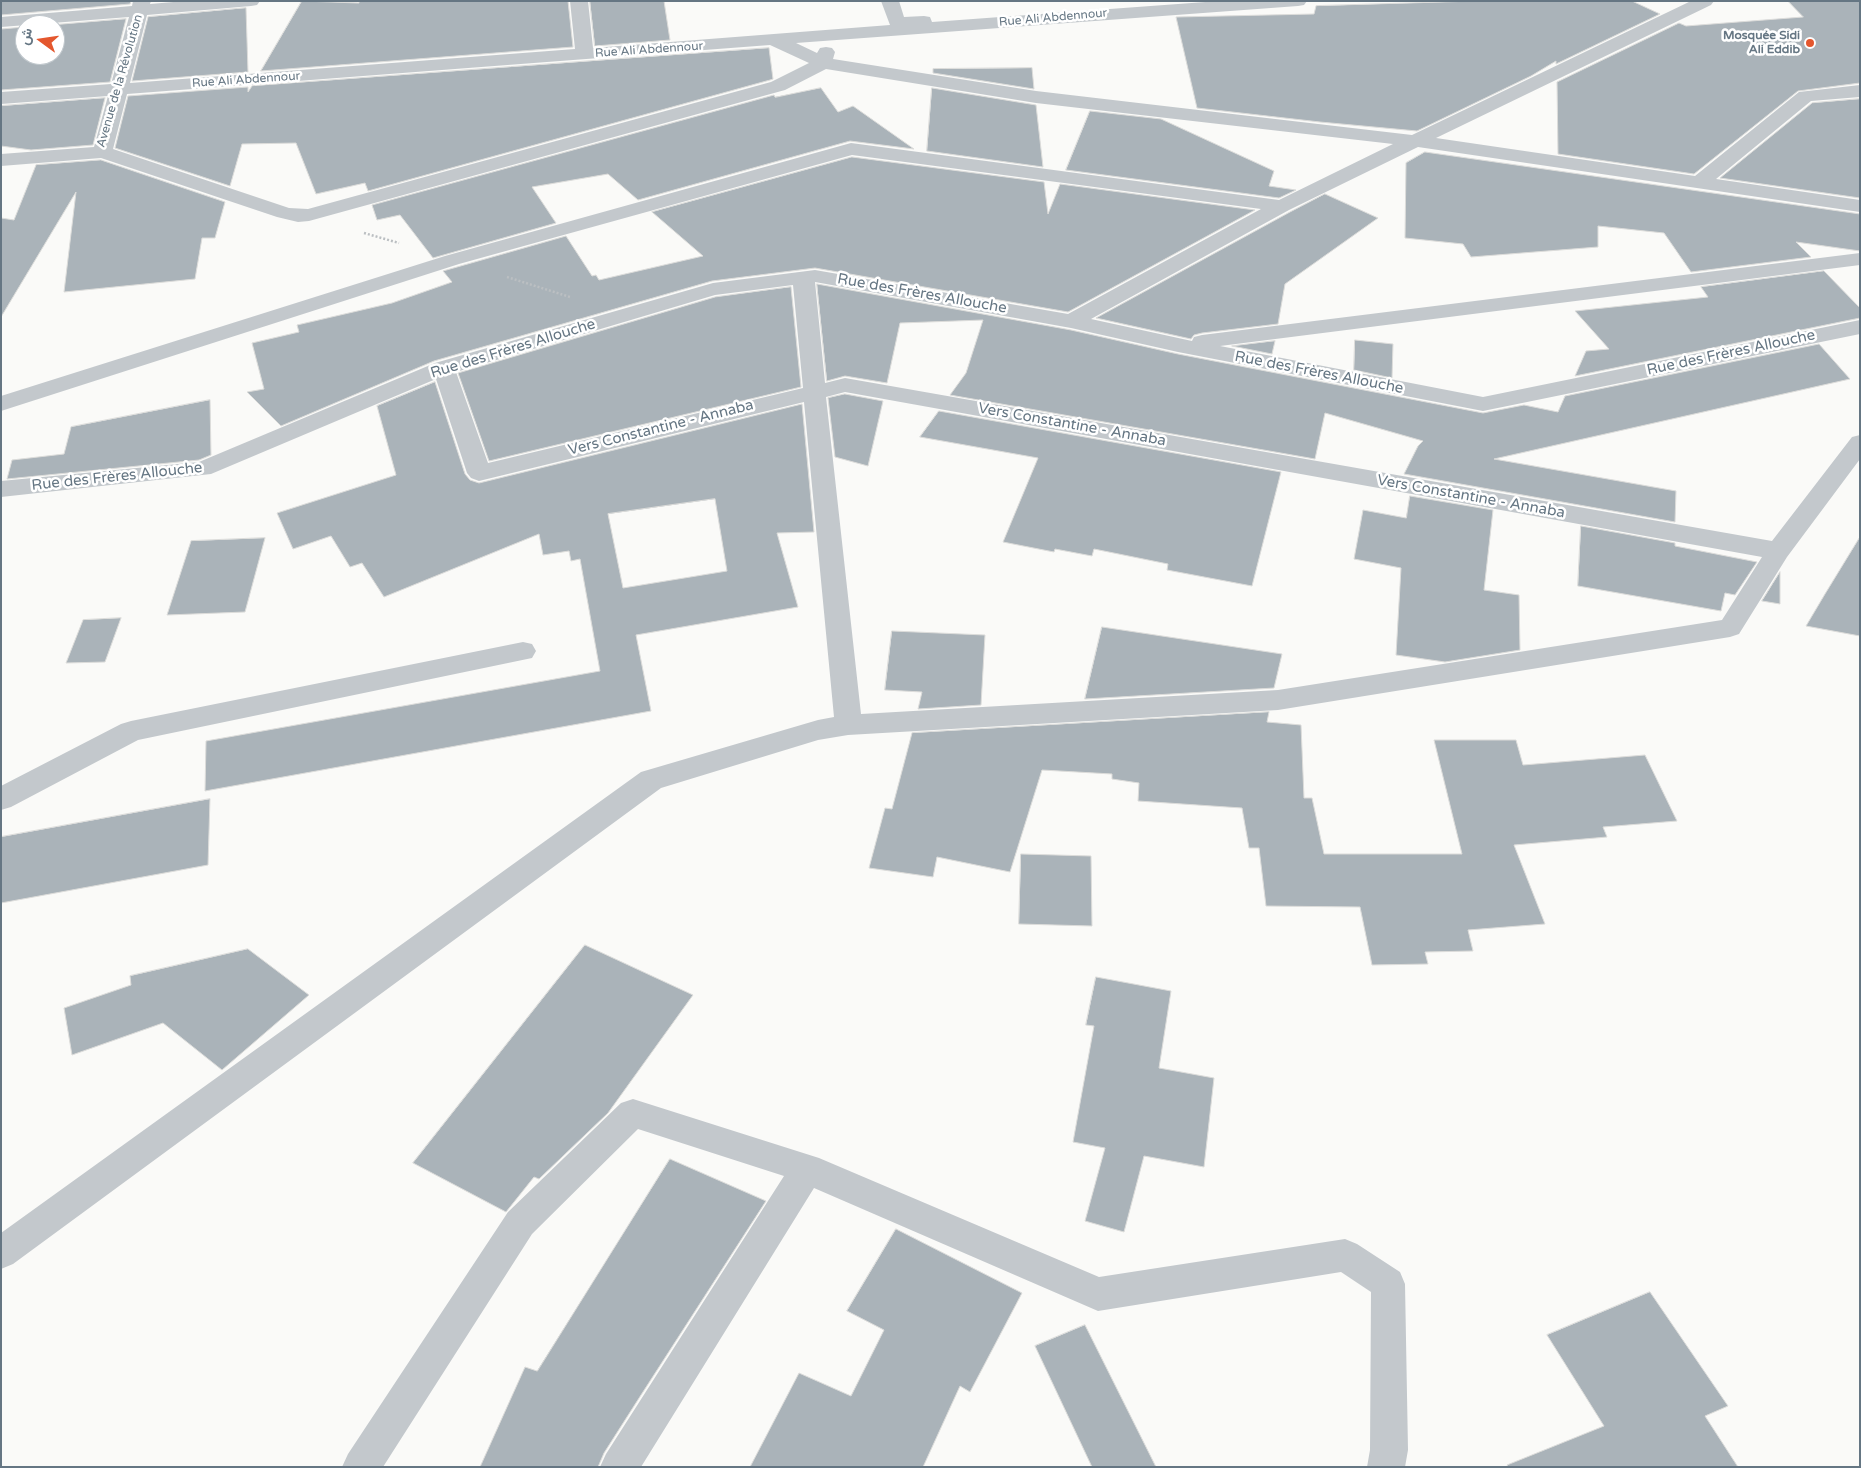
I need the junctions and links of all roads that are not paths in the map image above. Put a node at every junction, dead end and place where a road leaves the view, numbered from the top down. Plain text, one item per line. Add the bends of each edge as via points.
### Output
1 (251, 1) edge
2 (579, 1) edge
3 (890, 1) edge
4 (1193, 1) edge
5 (1298, 1) edge
6 (1705, 1) edge
7 (141, 6) edge
8 (1146, 11) junction
9 (1112, 14) junction
10 (1, 22) edge
11 (832, 36) junction
12 (774, 40) junction
13 (585, 54) junction
14 (823, 63) junction
15 (117, 89) junction
16 (1860, 91) edge
17 (1, 98) edge
18 (1415, 141) junction
19 (102, 152) junction
20 (1, 160) edge
21 (1699, 182) junction
22 (1282, 206) junction
23 (1860, 206) edge
24 (1860, 259) edge
25 (802, 277) junction
26 (1071, 320) junction
27 (1860, 327) edge
28 (1178, 345) junction
29 (443, 368) junction
30 (814, 391) junction
31 (1, 404) edge
32 (1860, 442) edge
33 (1, 489) edge
34 (1778, 551) junction
35 (523, 651) dead end
36 (848, 725) junction
37 (1, 799) edge
38 (806, 1169) junction
39 (1, 1252) edge
40 (362, 1467) edge
41 (620, 1467) edge
42 (1386, 1467) edge

1 - 7 street
2 - 13 street
3 - 9 street via 898,22 1091,8
4 - 8 street via 1159,3
5 - 8 street, Rue Ali Abdennour
6 - 18 street
7 - 10 street
7 - 15 street, Avenue de la Révolution
8 - 9 street, Rue Ali Abdennour
9 - 11 street, Rue Ali Abdennour
11 - 12 street, Rue Ali Abdennour
11 - 14 street
12 - 13 street, Rue Ali Abdennour
12 - 14 street
13 - 15 street, Rue Ali Abdennour
14 - 18 street via 1036,97
14 - 19 street via 778,86 308,215 284,213
15 - 17 street, Rue Ali Abdennour
15 - 19 street, Avenue de la Révolution
16 - 21 street via 1806,96
18 - 21 street
18 - 22 street
19 - 20 street, Avenue de la Révolution
21 - 23 street
22 - 26 street
22 - 31 street via 851,149 452,260
24 - 28 street
25 - 26 street, Rue des Frères Allouche via 815,276
25 - 29 street, Rue des Frères Allouche via 713,289
25 - 30 street
26 - 28 street, Rue des Frères Allouche
27 - 28 street, Rue des Frères Allouche via 1483,404
29 - 30 street, Vers Constantine - Annaba via 479,473
29 - 33 street, Rue des Frères Allouche via 203,470
30 - 34 street, Vers Constantine - Annaba via 845,385
30 - 36 street
32 - 34 street
34 - 36 street via 1730,628 1278,700
35 - 37 street via 131,731
36 - 39 street via 818,730 650,780
38 - 40 street via 633,1113 520,1223
38 - 41 street
38 - 42 street via 1098,1294 1345,1255 1388,1284 1389,1450

